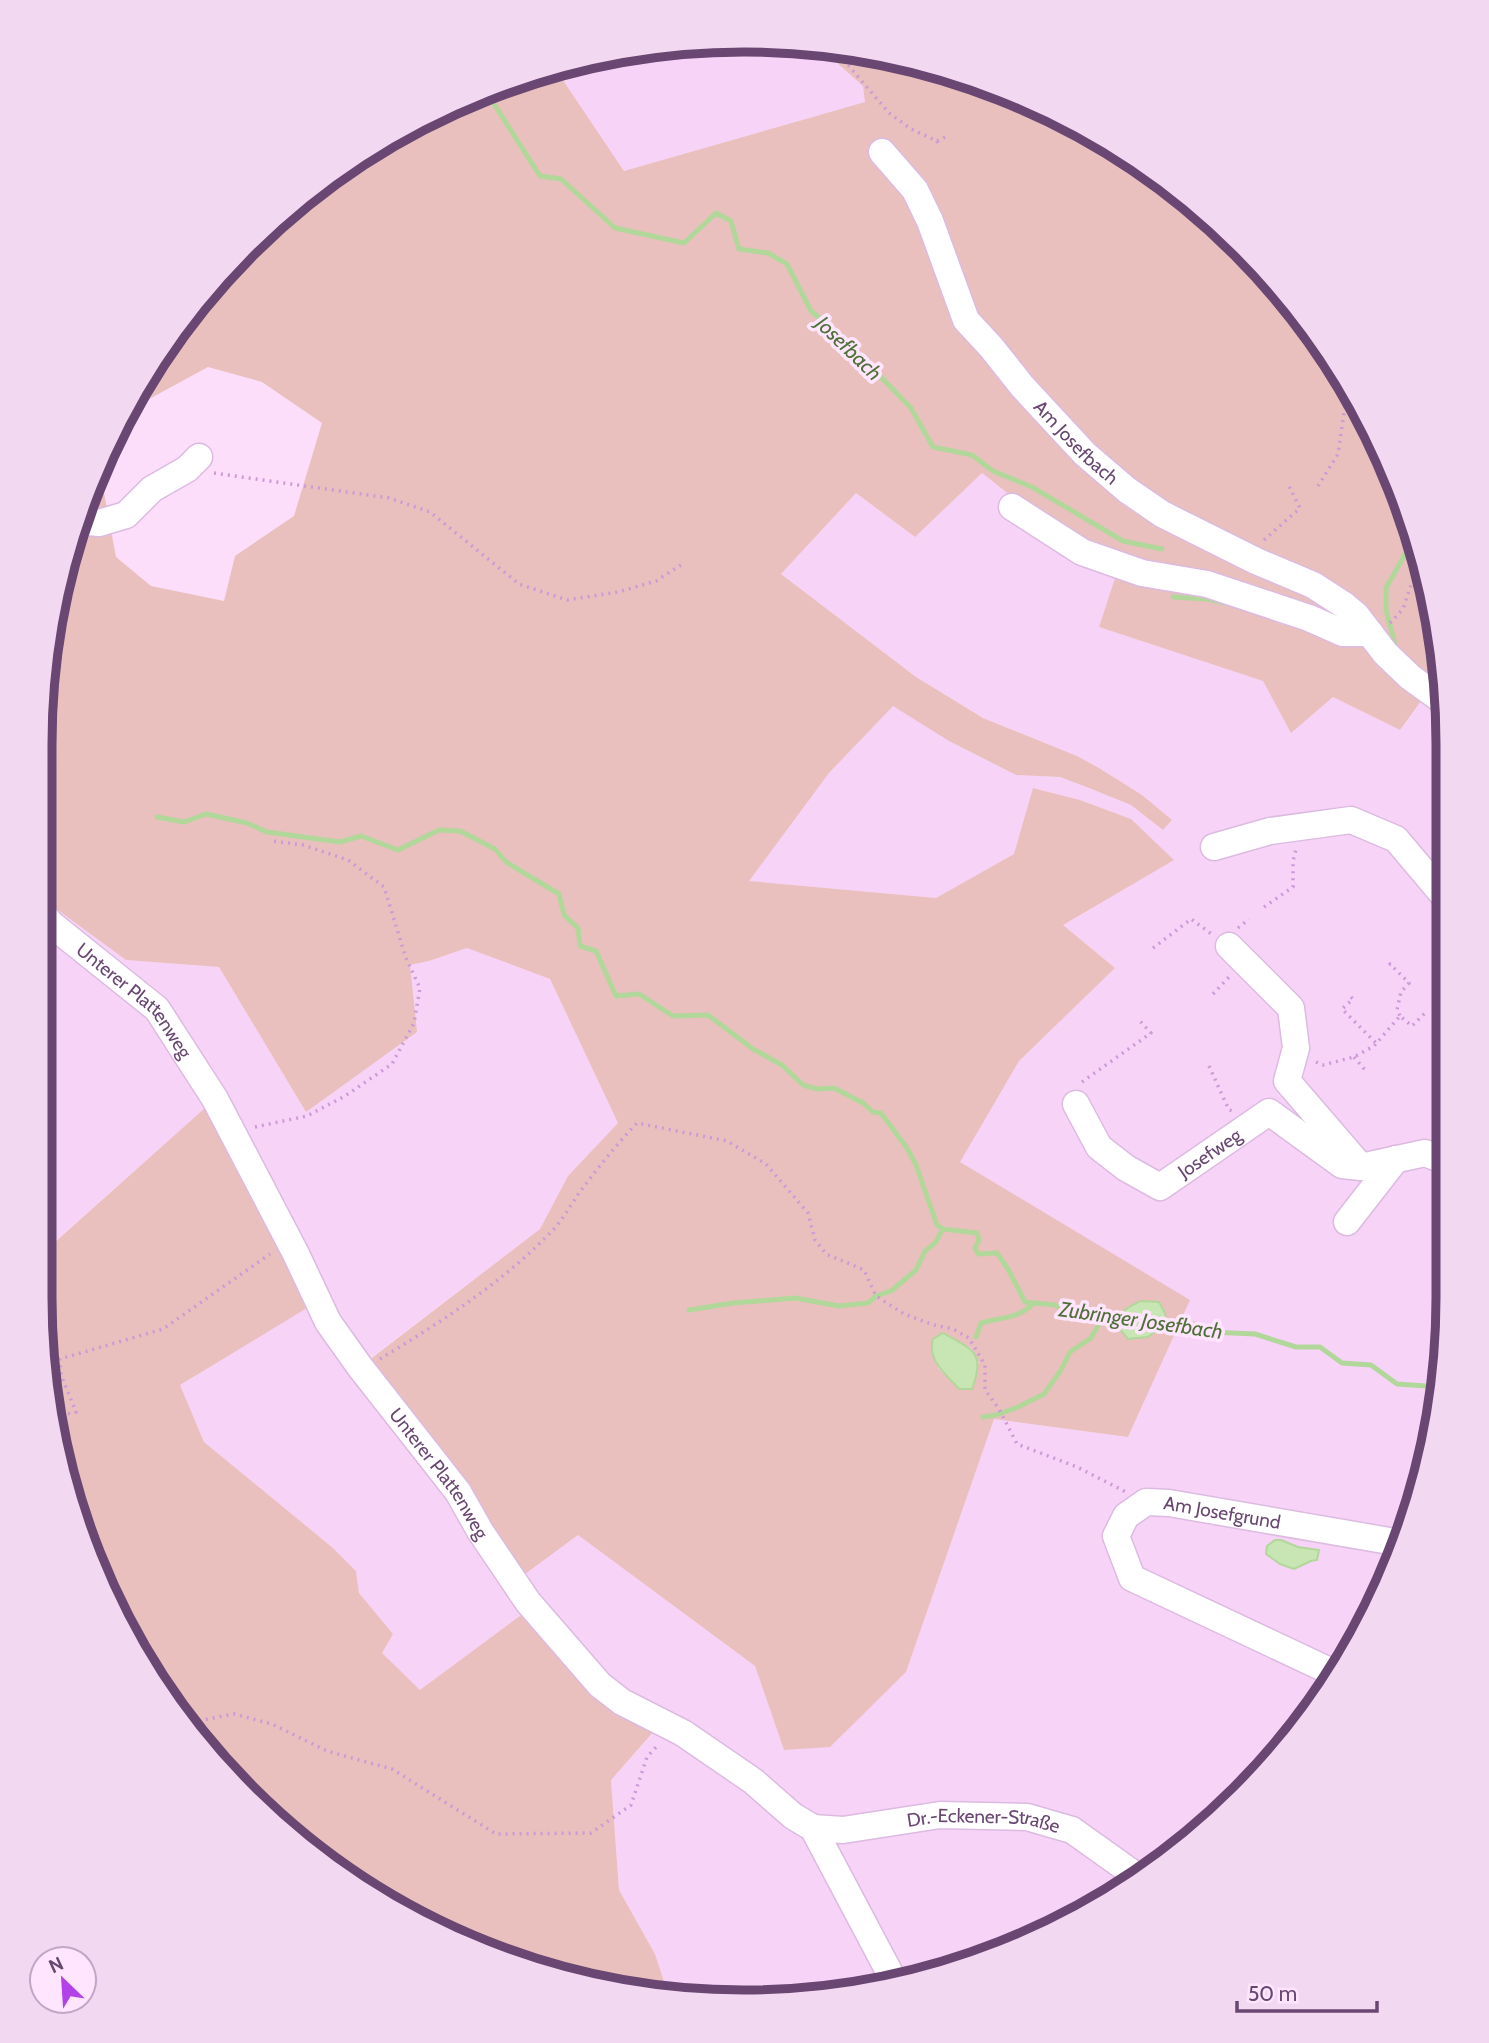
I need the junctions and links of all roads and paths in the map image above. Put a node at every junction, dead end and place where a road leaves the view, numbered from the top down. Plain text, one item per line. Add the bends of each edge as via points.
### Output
1 (843, 59) edge
2 (945, 137) dead end
3 (937, 141) junction
4 (938, 148) dead end
5 (882, 152) dead end
6 (1346, 402) edge
7 (193, 463) joint
8 (1289, 486) dead end
9 (1318, 486) dead end
10 (1012, 507) dead end
11 (89, 522) edge
12 (1262, 541) dead end
13 (681, 565) dead end
14 (1416, 579) edge
15 (1370, 633) junction
16 (1435, 695) edge
17 (1300, 827) junction
18 (272, 841) dead end
19 (1214, 847) dead end
20 (1436, 887) edge
21 (1264, 907) dead end
22 (52, 924) edge
23 (1229, 946) joint
24 (1153, 948) dead end
25 (1389, 965) dead end
26 (1351, 997) dead end
27 (1427, 1011) dead end
28 (1400, 1016) junction
29 (1139, 1020) dead end
30 (1376, 1043) junction
31 (1295, 1051) junction
32 (1354, 1057) junction
33 (1209, 1066) dead end
34 (1365, 1070) dead end
35 (1076, 1104) joint
36 (1258, 1120) junction
37 (232, 1132) junction
38 (1436, 1157) edge
39 (1396, 1159) junction
40 (1361, 1167) junction
41 (1347, 1222) dead end
42 (289, 1242) junction
43 (362, 1370) junction
44 (62, 1411) edge
45 (1146, 1502) junction
46 (1392, 1541) edge
47 (1328, 1670) edge
48 (196, 1721) edge
49 (673, 1728) junction
50 (813, 1828) junction
51 (1131, 1872) edge
52 (891, 1975) edge

1 - 3 path via 889,113
2 - 3 path
3 - 4 path
5 - 15 street, Am Josefbach via 915,190 966,320 1085,454 1163,514 1313,586 1356,615
6 - 9 path via 1338,454
7 - 11 street via 152,489 126,515
7 - 13 path via 389,498 430,513 519,584 567,600 656,581
8 - 12 path via 1300,508
10 - 15 street via 1082,552 1142,573 1207,584 1343,633
14 - 15 path via 1403,609 1389,624
15 - 16 street, Am Josefbach via 1410,677
17 - 19 street
17 - 20 street via 1351,820 1396,839
17 - 21 path via 1293,887
18 - 37 path via 303,845 348,860 384,887 420,988 414,1023 392,1064 307,1116
22 - 37 street, Unterer Plattenweg via 157,1009
23 - 24 path via 1191,919
23 - 31 street via 1291,1008
25 - 28 path via 1409,983 1401,992
26 - 30 path via 1342,1009
27 - 28 path via 1412,1026
28 - 30 path
29 - 35 path via 1151,1033 1069,1092
30 - 32 path
31 - 32 path via 1323,1065
31 - 40 street via 1287,1081
32 - 34 path
33 - 36 path via 1229,1110
35 - 36 street, Josefweg via 1099,1147 1160,1187
36 - 40 street, Josefweg via 1269,1112 1342,1166
37 - 42 street, Unterer Plattenweg
38 - 39 street via 1425,1153
39 - 40 street
39 - 41 street
42 - 43 street, Unterer Plattenweg via 327,1322
42 - 44 path via 163,1329 60,1359 61,1375 76,1412
43 - 45 path via 489,1287 553,1231 637,1123 727,1142 766,1164 808,1213 815,1240 826,1254 864,1270 876,1297 904,1314 969,1338 985,1365 985,1390 1017,1444 1077,1467
43 - 49 street, Unterer Plattenweg via 458,1492 523,1597 572,1654 622,1702
45 - 46 street, Am Josefgrund
45 - 47 street, Am Josefgrund via 1126,1516 1116,1536 1132,1578
48 - 49 path via 234,1714 272,1724 327,1751 392,1769 496,1834 591,1833 631,1805 647,1757
49 - 50 street, Unterer Plattenweg
50 - 51 street, Dr.-Eckener-Straße via 843,1830 940,1815 1027,1817 1072,1830
50 - 52 street, Unterer Plattenweg

